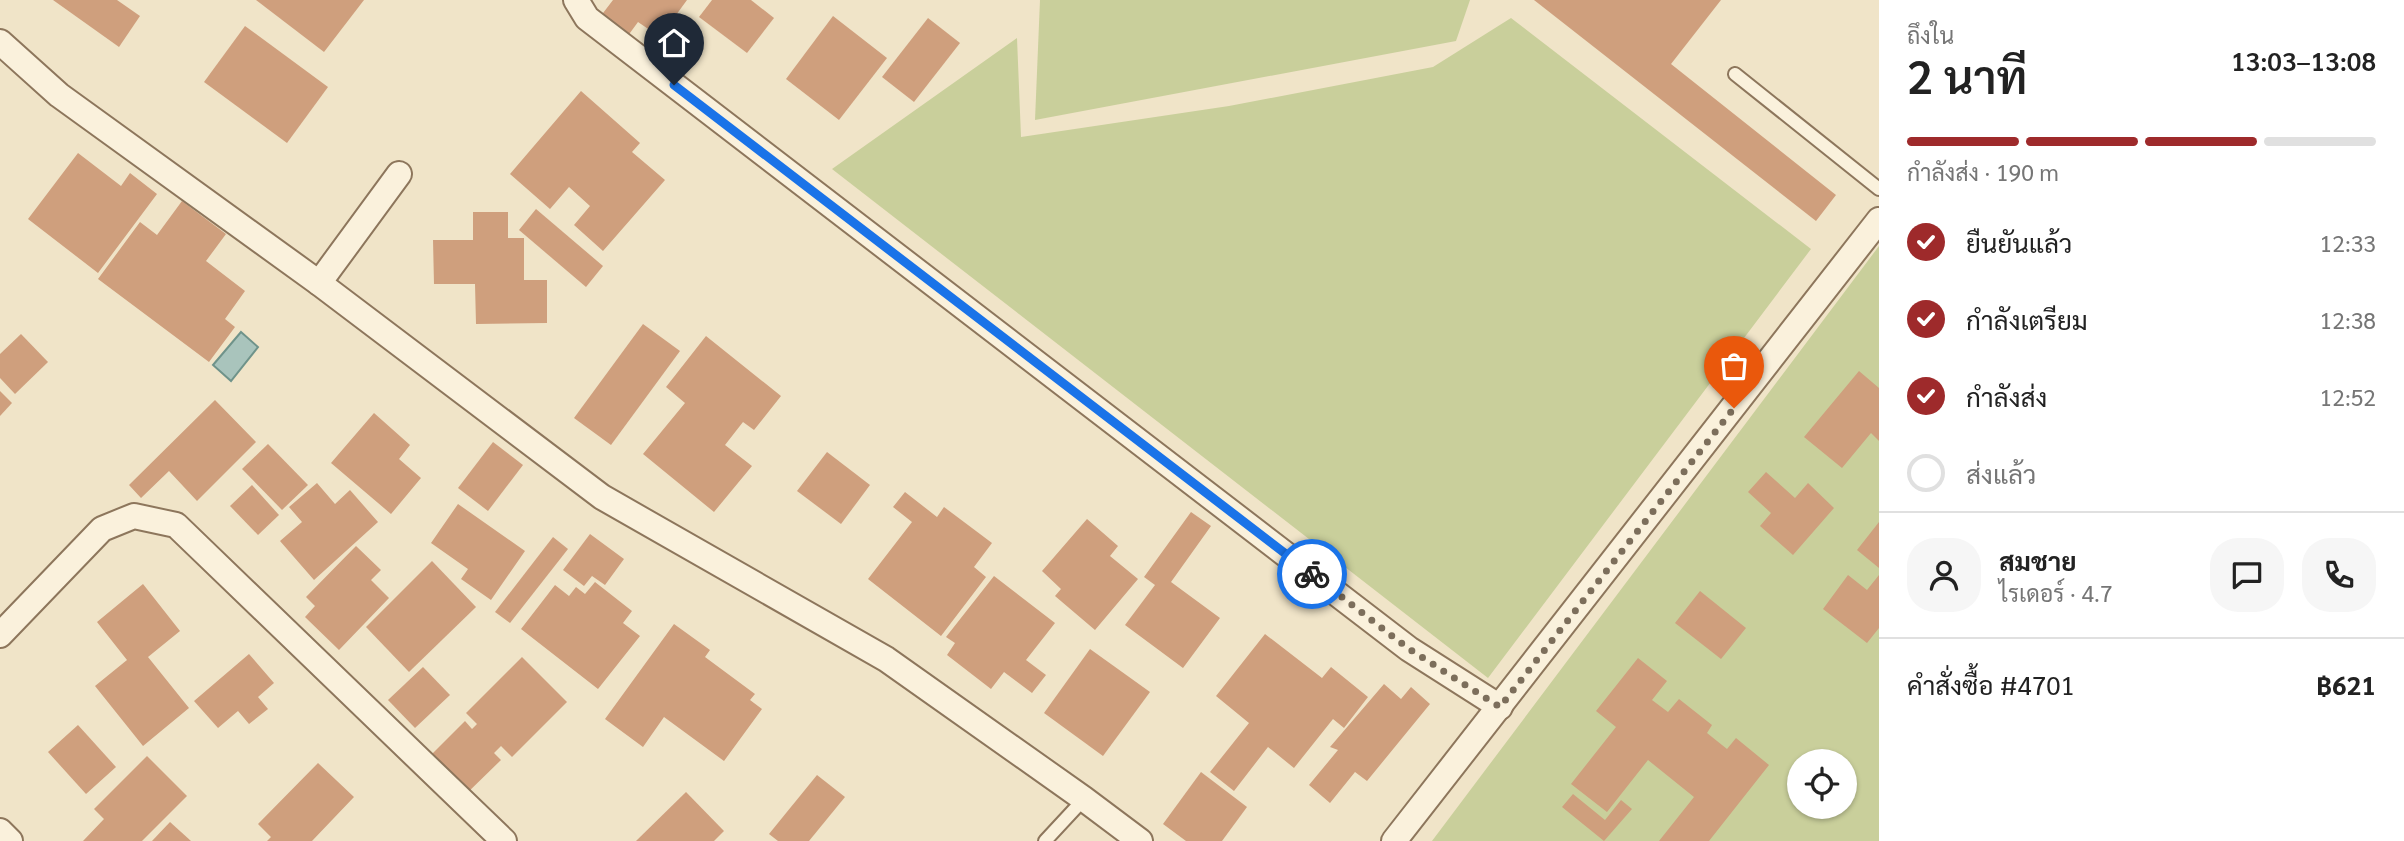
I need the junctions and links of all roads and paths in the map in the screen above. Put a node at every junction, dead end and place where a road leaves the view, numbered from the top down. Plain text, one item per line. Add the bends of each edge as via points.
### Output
1 (576, 0) edge
2 (0, 42) edge
3 (1735, 74) dead end
4 (399, 174) dead end
5 (1879, 189) edge
6 (1879, 220) edge
7 (319, 283) junction
8 (0, 635) edge
9 (1500, 707) junction
10 (1084, 799) junction
11 (0, 831) edge
12 (10, 841) edge
13 (504, 841) edge
14 (1045, 841) edge
15 (1140, 841) edge
16 (1394, 841) edge

1 - 9 street via 587,18 1409,649
2 - 7 street via 60,95
3 - 5 lane
4 - 7 street
6 - 9 street
7 - 10 street via 602,497 886,659
8 - 13 street via 102,529 134,516 176,526
9 - 16 street
10 - 14 lane
10 - 15 street
11 - 12 street

